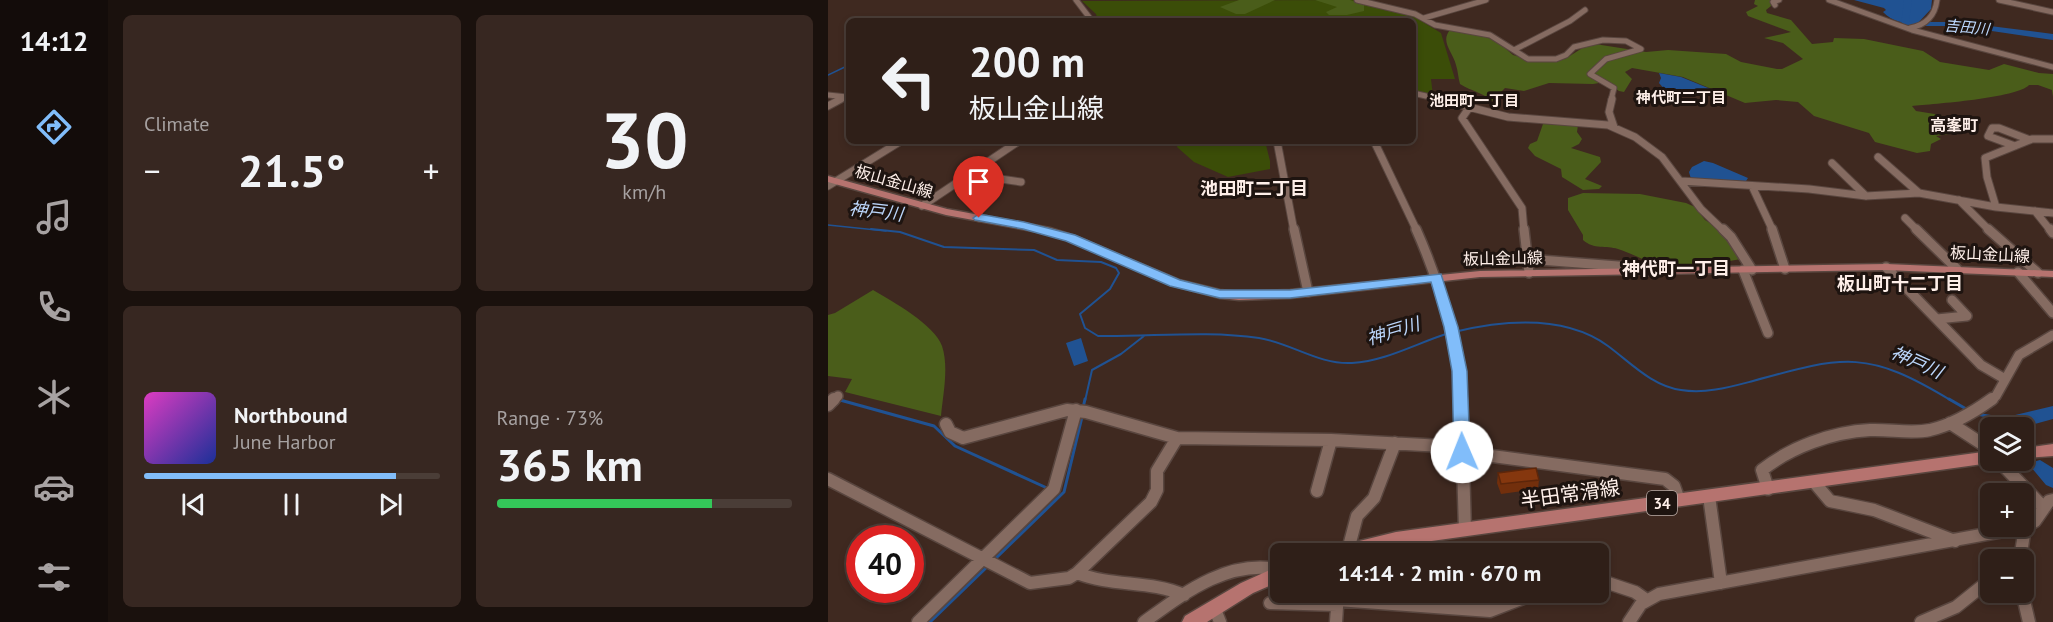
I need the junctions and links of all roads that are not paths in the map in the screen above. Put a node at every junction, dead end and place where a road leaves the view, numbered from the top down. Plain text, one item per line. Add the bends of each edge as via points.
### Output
1 (1076, 0) edge
2 (1357, 0) edge
3 (1486, 0) edge
4 (1829, 0) edge
5 (1937, 0) edge
6 (1999, 0) edge
7 (1585, 10) dead end
8 (2053, 12) edge
9 (1091, 18) edge
10 (1424, 18) junction
11 (1908, 28) junction
12 (1514, 50) junction
13 (2053, 67) edge
14 (1416, 94) edge
15 (828, 95) edge
16 (846, 96) edge
17 (846, 97) edge
18 (828, 106) edge
19 (1469, 108) junction
20 (1614, 127) junction
21 (2049, 139) edge
22 (2030, 140) junction
23 (896, 144) edge
24 (1015, 144) edge
25 (1277, 144) edge
26 (1375, 144) edge
27 (2053, 144) edge
28 (2015, 146) junction
29 (1878, 157) dead end
30 (1832, 163) dead end
31 (1681, 181) junction
32 (831, 182) edge
33 (1021, 182) dead end
34 (1752, 186) junction
35 (1919, 193) junction
36 (1866, 196) junction
37 (1959, 200) junction
38 (922, 206) junction
39 (1996, 207) junction
40 (2035, 211) junction
41 (2053, 213) edge
42 (979, 218) junction
43 (1905, 218) dead end
44 (2053, 233) edge
45 (1527, 260) junction
46 (1886, 267) junction
47 (1785, 269) junction
48 (1957, 269) junction
49 (1748, 270) junction
50 (1649, 272) junction
51 (2018, 272) junction
52 (1528, 273) junction
53 (2038, 273) junction
54 (2053, 274) edge
55 (1437, 277) junction
56 (1308, 292) junction
57 (1952, 300) dead end
58 (2053, 313) edge
59 (1937, 318) junction
60 (1768, 333) dead end
61 (2053, 335) edge
62 (2005, 379) junction
63 (838, 396) dead end
64 (828, 405) edge
65 (1081, 411) junction
66 (1950, 423) junction
67 (946, 424) dead end
68 (1177, 438) junction
69 (1331, 440) junction
70 (1980, 442) edge
71 (1395, 443) junction
72 (1462, 450) junction
73 (2053, 450) edge
74 (2034, 452) edge
75 (1980, 458) edge
76 (2010, 471) edge
77 (828, 479) edge
78 (1814, 482) junction
79 (1768, 489) junction
80 (1317, 490) dead end
81 (1709, 496) junction
82 (1679, 500) junction
83 (2048, 504) edge
84 (2034, 522) edge
85 (1465, 530) junction
86 (1980, 536) edge
87 (1955, 541) junction
88 (1345, 543) edge
89 (1392, 543) edge
90 (987, 563) junction
91 (1270, 569) edge
92 (1077, 573) junction
93 (1270, 579) edge
94 (1609, 583) edge
95 (1721, 583) junction
96 (1980, 588) edge
97 (1185, 595) junction
98 (1645, 599) junction
99 (1337, 603) edge
100 (1388, 603) edge
101 (1511, 603) edge
102 (2025, 603) edge
103 (1217, 615) edge
104 (918, 622) edge
105 (1144, 622) edge
106 (1191, 622) edge
107 (1336, 622) edge
108 (1629, 622) edge
109 (1921, 622) edge
110 (2029, 622) edge

1 - 9 street
2 - 10 street
3 - 10 street
4 - 11 street
5 - 11 street via 1934,12 1922,26
6 - 8 street
7 - 12 street
10 - 12 street via 1438,26 1490,35
11 - 13 street
12 - 20 street via 1525,58 1543,60 1559,58 1574,47 1603,40 1623,40 1640,47 1605,59 1590,74 1614,88 1609,112
14 - 19 street
15 - 16 street
17 - 18 street
19 - 20 street via 1508,117
19 - 45 street via 1462,118 1522,208
20 - 31 street via 1652,148
21 - 22 street
21 - 27 street
22 - 28 street
22 - 28 street via 1992,128 1988,136
23 - 32 street
24 - 38 street
25 - 56 street
26 - 55 street
28 - 39 street via 1984,160
29 - 35 street
30 - 36 street
31 - 34 street
31 - 49 street via 1701,209 1731,237
32 - 38 main road, 板山金山線
33 - 42 street via 980,176 974,180
34 - 36 street
34 - 47 street via 1769,219
35 - 36 street
35 - 37 street
37 - 39 street
37 - 53 street
38 - 42 main road, 板山金山線
39 - 40 street
40 - 41 street
40 - 44 street
42 - 56 main road, 板山金山線 via 1071,238 1190,288 1239,296
43 - 48 street
45 - 50 street via 1631,267
45 - 52 street
46 - 47 main road, 板山金山線
46 - 48 main road, 板山金山線
46 - 59 street
47 - 49 main road, 板山金山線
48 - 51 main road, 板山金山線
49 - 50 main road, 板山金山線
49 - 60 street
50 - 52 main road, 板山金山線
51 - 53 main road, 板山金山線
51 - 58 street
52 - 55 main road, 板山金山線
53 - 54 main road, 板山金山線
55 - 56 main road, 板山金山線
55 - 72 street via 1459,371
57 - 59 street via 1967,316
59 - 62 street via 1981,365
61 - 62 street via 2023,351
62 - 66 street via 1994,399
63 - 64 street
65 - 67 street via 1047,414 963,438 950,432
65 - 68 street
65 - 90 street via 1054,489
66 - 70 street
66 - 79 street via 1915,434 1870,430 1841,435 1788,452 1762,470
68 - 69 street
68 - 92 street via 1157,471 1156,496
69 - 71 street
69 - 80 street
71 - 72 street
71 - 88 street via 1374,498 1357,516
72 - 82 street via 1665,479 1674,486
72 - 85 street
73 - 74 main road
75 - 78 main road, 半田常滑線 / 34
76 - 83 street
77 - 90 street
78 - 79 main road, 半田常滑線 / 34
78 - 87 street via 1830,501 1874,510
79 - 81 main road, 半田常滑線 / 34
81 - 82 main road, 半田常滑線 / 34
81 - 95 street
82 - 85 main road, 半田常滑線 / 34
83 - 84 street
85 - 89 main road, 半田常滑線 / 34
86 - 87 street
87 - 95 street
90 - 92 street via 1030,583 1060,580
90 - 104 street
91 - 97 street via 1250,566
92 - 97 street via 1172,588
93 - 103 main road
94 - 98 street via 1635,591
95 - 98 street
96 - 109 street via 1956,607
97 - 105 street
98 - 108 street
99 - 107 street
100 - 101 street via 1490,611
102 - 110 street
103 - 106 main road

